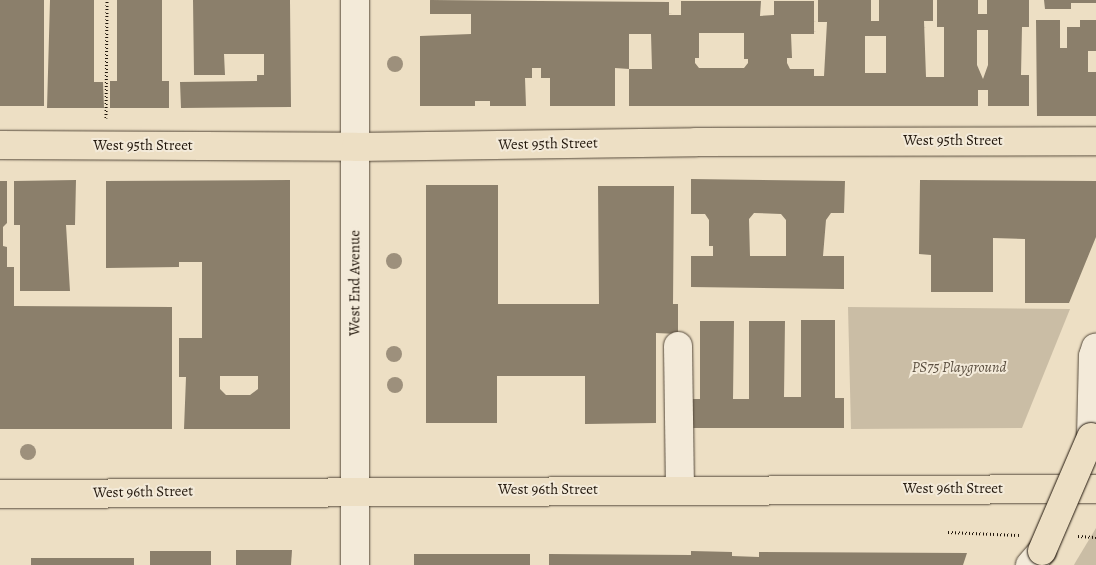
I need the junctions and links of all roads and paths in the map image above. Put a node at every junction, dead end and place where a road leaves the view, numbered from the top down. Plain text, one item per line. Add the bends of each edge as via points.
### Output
1 (107, 0) edge
2 (355, 0) edge
3 (106, 118) dead end
4 (1096, 141) edge
5 (0, 145) edge
6 (356, 147) junction
7 (678, 346) dead end
8 (1096, 347) edge
9 (1093, 431) edge
10 (1096, 489) edge
11 (355, 490) junction
12 (680, 490) junction
13 (0, 494) edge
14 (1036, 560) edge
15 (355, 565) edge

1 - 3 path
2 - 6 street, West End Avenue
4 - 6 main road, West 95th Street
5 - 6 main road, West 95th Street
6 - 11 street, West End Avenue
7 - 12 street
8 - 9 street via 1093,356
9 - 14 main road, bridge
10 - 12 main road, West 96th Street
11 - 12 main road, West 96th Street
11 - 13 main road, West 96th Street
11 - 15 street, West End Avenue

